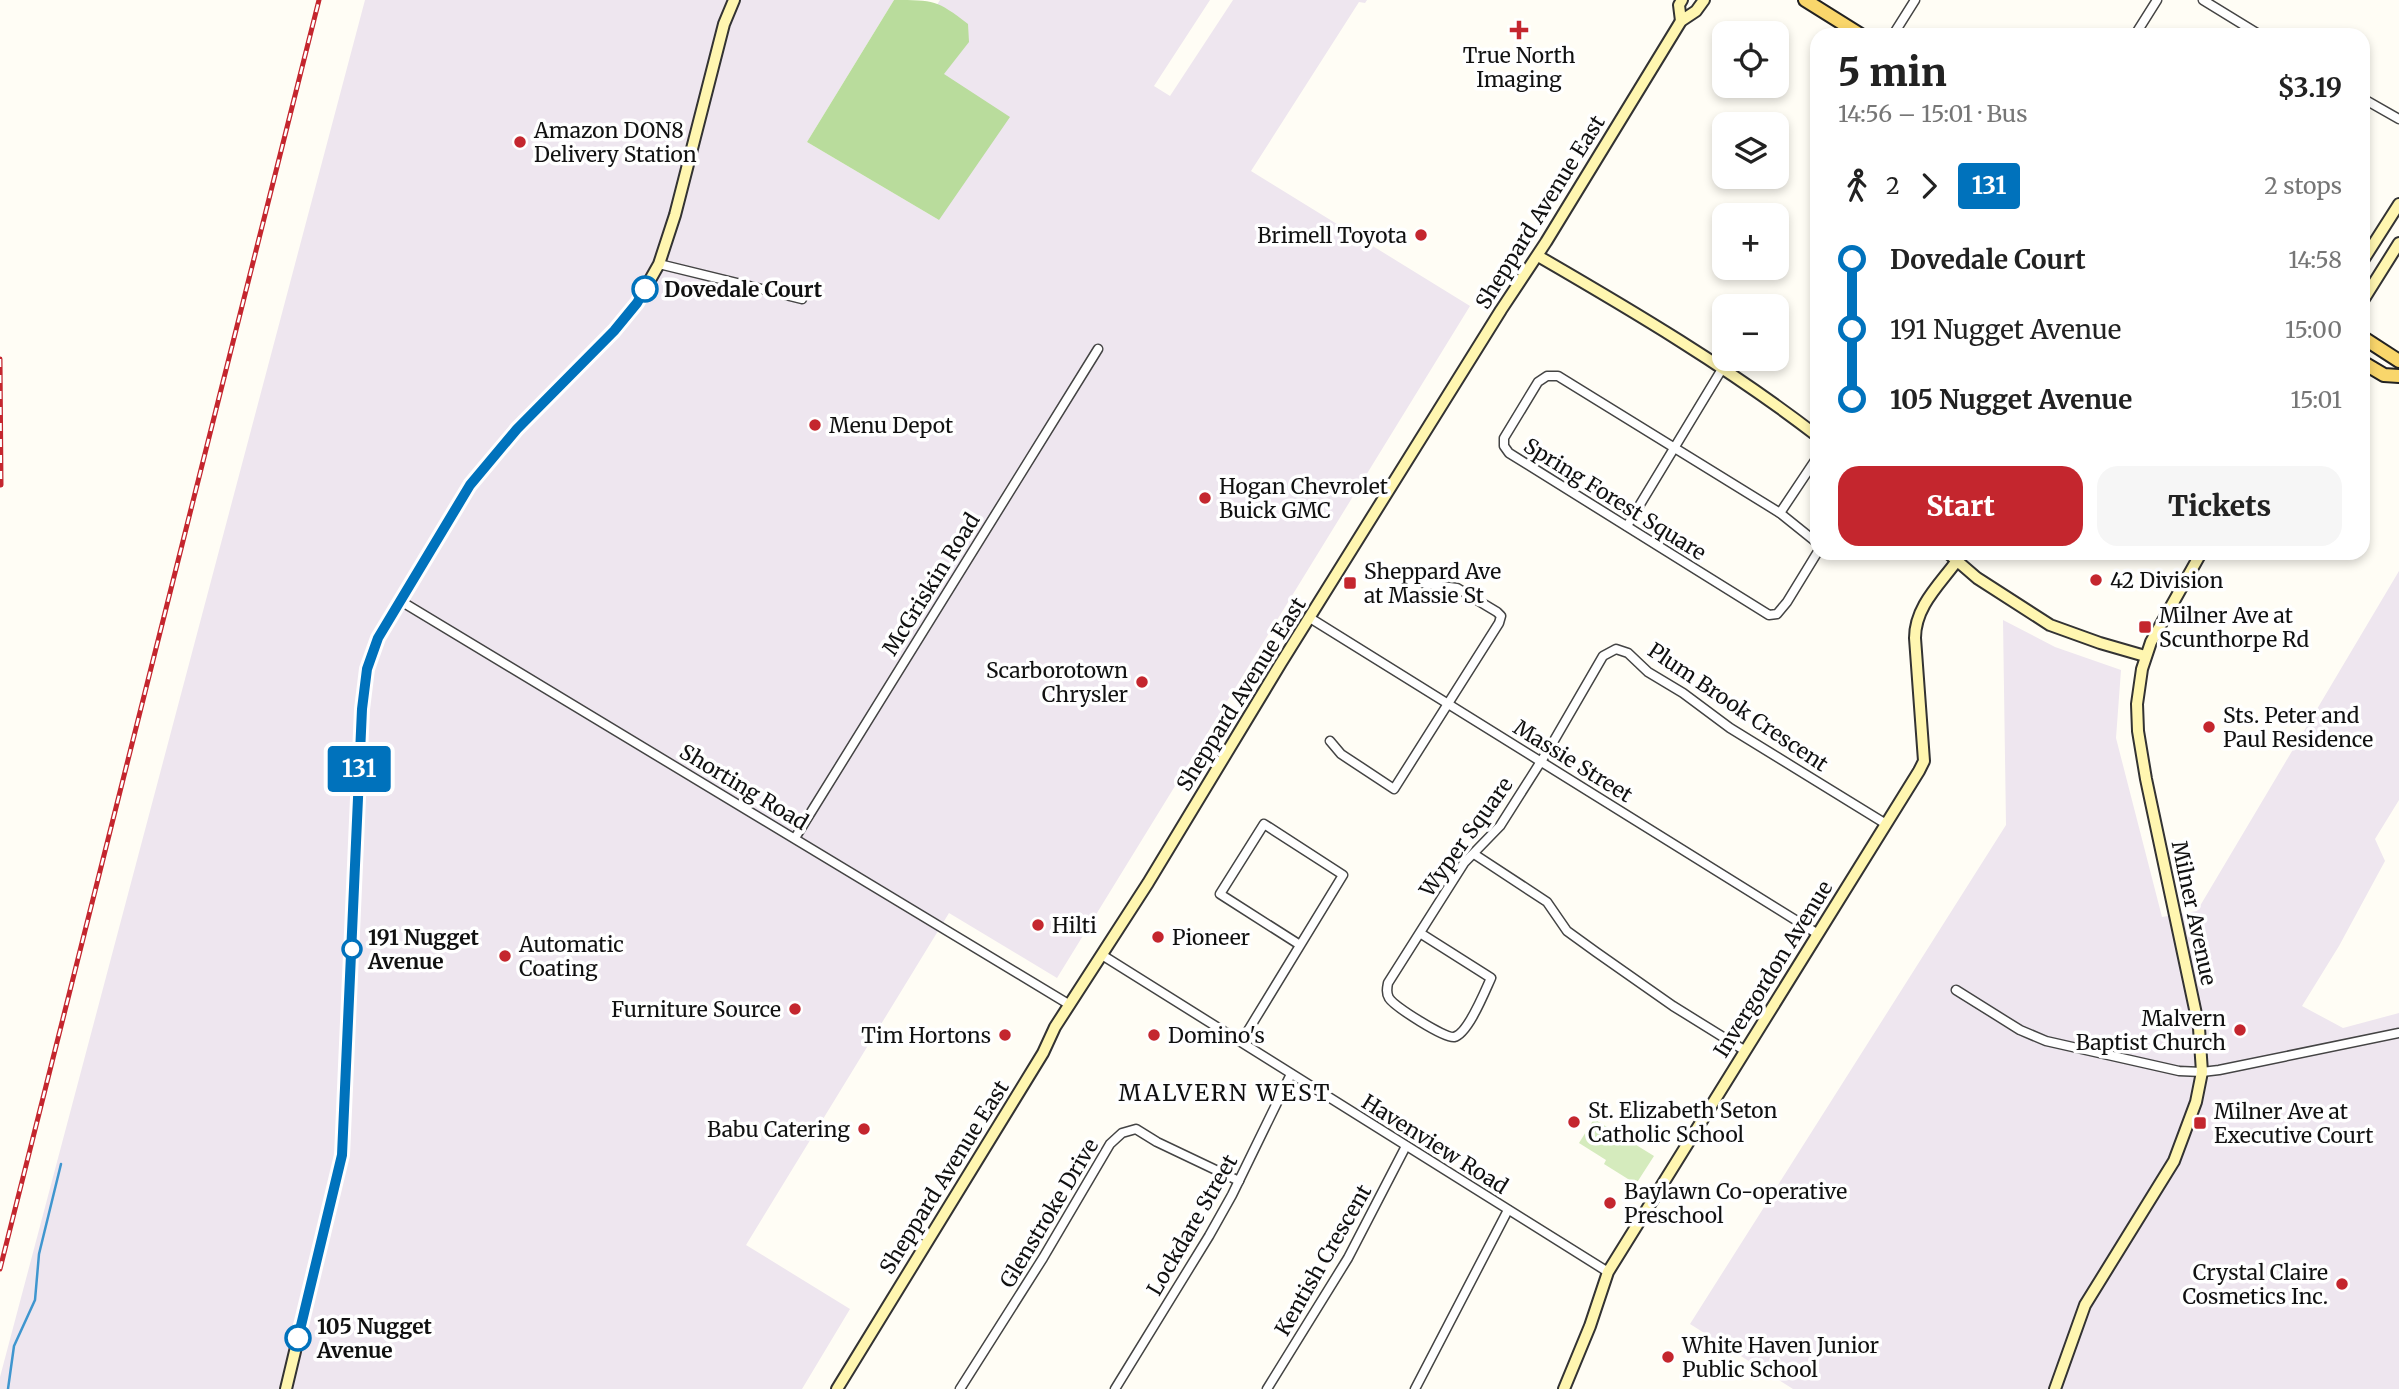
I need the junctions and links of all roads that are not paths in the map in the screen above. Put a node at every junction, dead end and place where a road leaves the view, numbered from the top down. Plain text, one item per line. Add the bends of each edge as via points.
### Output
1 (734, 0) edge
2 (1682, 0) edge
3 (1704, 0) edge
4 (1805, 0) edge
5 (1915, 0) edge
6 (2157, 0) edge
7 (2203, 0) edge
8 (1681, 21) junction
9 (1850, 28) edge
10 (1897, 28) edge
11 (2139, 28) edge
12 (2249, 28) edge
13 (2370, 103) edge
14 (2399, 119) edge
15 (2399, 204) edge
16 (2399, 243) edge
17 (2370, 249) edge
18 (1538, 256) junction
19 (659, 264) junction
20 (2370, 289) edge
21 (802, 299) dead end
22 (2370, 342) edge
23 (1098, 349) dead end
24 (2399, 361) edge
25 (1712, 363) edge
26 (2370, 367) edge
27 (1721, 371) edge
28 (1725, 371) edge
29 (2399, 376) edge
30 (1810, 430) edge
31 (1674, 449) junction
32 (1810, 468) edge
33 (1780, 513) junction
34 (1627, 526) junction
35 (1810, 537) edge
36 (1813, 560) edge
37 (1950, 560) edge
38 (1956, 560) edge
39 (2197, 560) edge
40 (1425, 584) dead end
41 (399, 600) junction
42 (1310, 618) junction
43 (2146, 656) junction
44 (1447, 704) junction
45 (1330, 741) dead end
46 (1541, 762) junction
47 (1886, 824) junction
48 (795, 838) junction
49 (1474, 854) junction
50 (1420, 933) junction
51 (1818, 934) junction
52 (1300, 945) junction
53 (1102, 955) junction
54 (1956, 990) dead end
55 (1070, 1005) junction
56 (2399, 1033) edge
57 (1241, 1041) junction
58 (1744, 1050) junction
59 (2202, 1072) junction
60 (1291, 1074) junction
61 (1406, 1146) junction
62 (1239, 1181) junction
63 (1508, 1210) junction
64 (1608, 1272) junction
65 (286, 1389) edge
66 (837, 1389) edge
67 (960, 1389) edge
68 (1115, 1389) edge
69 (1267, 1389) edge
70 (1415, 1389) edge
71 (1564, 1389) edge
72 (2055, 1389) edge

1 - 19 street
2 - 8 street, Sheppard Avenue East
3 - 8 street, Sheppard Avenue East
4 - 9 main road
5 - 10 street
6 - 11 street
7 - 12 street
8 - 18 street, Sheppard Avenue East
13 - 14 street
15 - 17 street
16 - 20 street
18 - 25 street
18 - 42 street, Sheppard Avenue East
19 - 21 street
19 - 41 street via 614,331 476,476
22 - 24 main road
23 - 48 street, McGriskin Road
26 - 29 main road via 2384,375
27 - 31 street
28 - 30 street
31 - 33 street, Spring Forest Square
31 - 34 street
31 - 34 street, Spring Forest Square via 1558,376 1538,382 1504,438 1504,446
32 - 33 street
33 - 35 street, Spring Forest Square
34 - 36 street, Spring Forest Square via 1769,615 1777,614 1787,602
37 - 47 street, Invergordon Avenue via 1916,621 1924,761
38 - 43 street via 2050,625
39 - 43 street, Milner Avenue
40 - 44 street via 1457,588 1501,617
41 - 48 street, Shorting Road
41 - 65 street via 367,669 361,718 342,1155
42 - 44 street, Massie Street
42 - 53 street, Sheppard Avenue East
43 - 59 street, Milner Avenue via 2137,704 2138,731 2199,1028
44 - 45 street via 1394,789 1341,754
44 - 46 street, Massie Street
46 - 47 street, Plum Brook Crescent via 1603,656 1621,649 1730,729
46 - 49 street, Wyper Square via 1500,826
46 - 51 street, Massie Street
47 - 51 street, Invergordon Avenue
48 - 55 street, Shorting Road
49 - 50 street, Wyper Square
49 - 58 street via 1548,902 1567,931
50 - 50 street, Wyper Square via 1388,983 1389,998 1445,1036 1454,1037 1467,1024 1491,978
51 - 58 street, Invergordon Avenue
52 - 52 street via 1343,874 1264,824 1220,894
52 - 57 street
53 - 55 street, Sheppard Avenue East
53 - 57 street, Havenview Road
54 - 59 street via 2046,1041 2179,1071
55 - 66 street, Sheppard Avenue East
56 - 59 street
57 - 60 street, Havenview Road
58 - 64 street, Invergordon Avenue
59 - 72 street, Milner Avenue via 2174,1161 2085,1305
60 - 61 street, Havenview Road
60 - 62 street, Lockdare Street
61 - 63 street, Havenview Road
61 - 69 street, Kentish Crescent via 1348,1258
62 - 67 street, Glenstroke Drive via 1136,1129 1122,1133 1110,1144
62 - 68 street, Lockdare Street
63 - 64 street, Havenview Road
63 - 70 street
64 - 71 street, Invergordon Avenue

